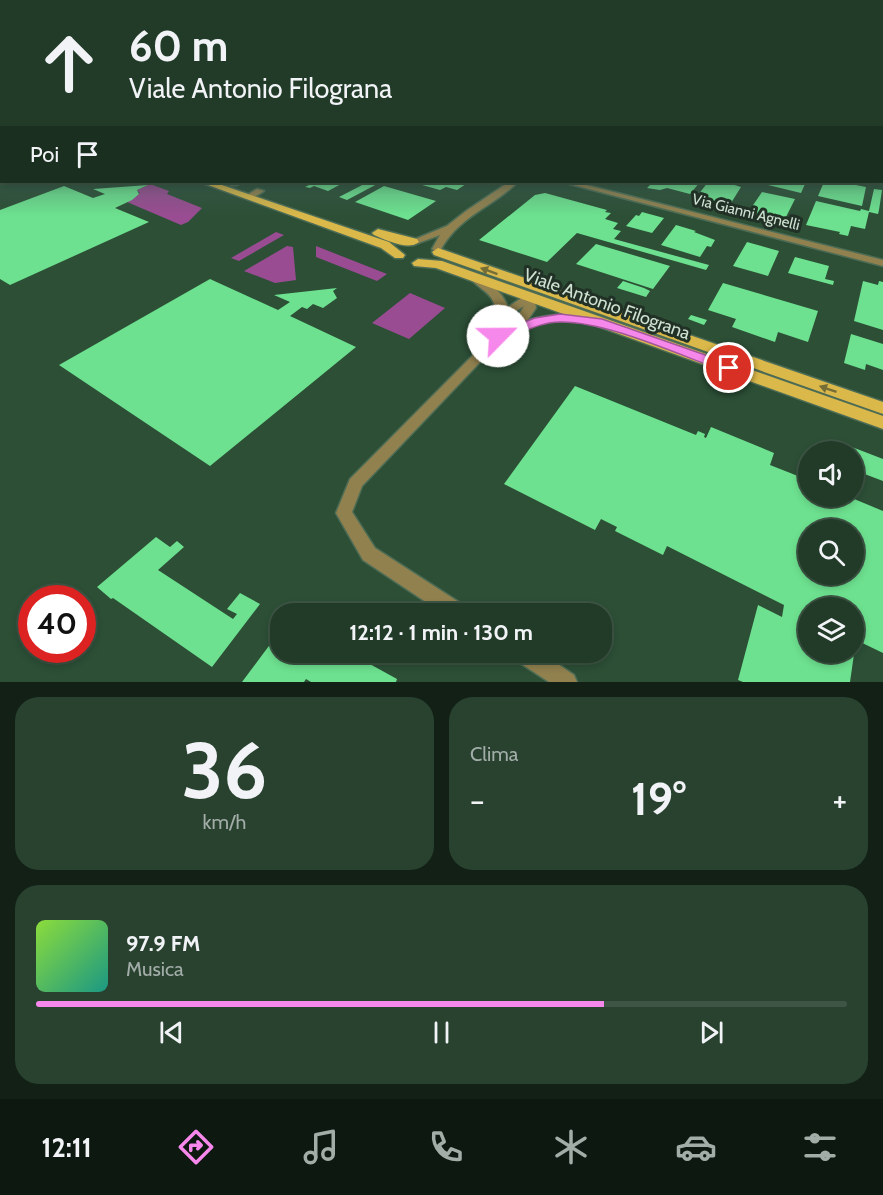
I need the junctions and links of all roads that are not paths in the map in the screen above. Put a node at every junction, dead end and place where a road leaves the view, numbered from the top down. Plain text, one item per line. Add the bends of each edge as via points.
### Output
1 (208, 183) edge
2 (237, 183) edge
3 (513, 183) edge
4 (570, 183) edge
5 (260, 191) junction
6 (248, 197) junction
7 (451, 228) junction
8 (413, 242) junction
9 (438, 251) junction
10 (399, 255) junction
11 (418, 262) junction
12 (883, 262) edge
13 (469, 275) junction
14 (535, 293) junction
15 (504, 319) junction
16 (597, 321) junction
17 (516, 328) junction
18 (491, 343) junction
19 (883, 408) edge
20 (883, 423) edge
21 (444, 603) edge
22 (538, 663) edge
23 (567, 682) edge

1 - 6 main road
2 - 5 main road
3 - 7 street
4 - 12 street, Via Gianni Agnelli
5 - 6 street
5 - 8 main road via 397,240
6 - 10 main road via 385,245
7 - 8 street
7 - 9 street
8 - 9 main road, Viale Antonio Filograna via 425,242
8 - 10 main road via 402,246
9 - 11 main road via 430,260
14 -> 9 main road, Viale Antonio Filograna
10 - 11 main road, Viale Antonio Filograna via 406,261
11 - 13 main road, Viale Antonio Filograna via 433,262
13 - 14 main road, Viale Antonio Filograna
13 - 15 street via 496,293 502,302
14 - 15 street
14 - 16 main road, Viale Antonio Filograna
14 - 17 street
19 -> 14 main road, Viale Antonio Filograna
15 - 18 street
16 - 17 street via 560,318
16 - 20 main road, Viale Antonio Filograna
17 - 18 street
18 - 21 street via 355,483 344,513 369,554
22 - 23 street

